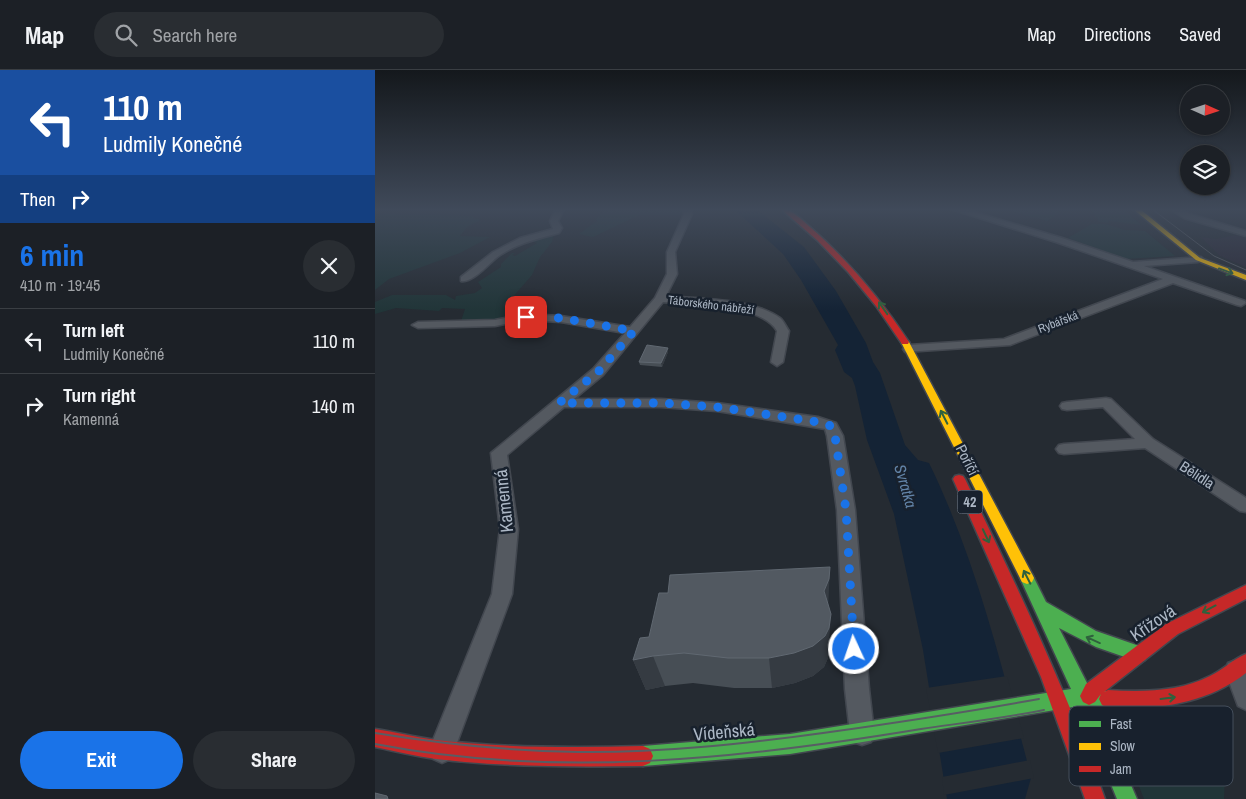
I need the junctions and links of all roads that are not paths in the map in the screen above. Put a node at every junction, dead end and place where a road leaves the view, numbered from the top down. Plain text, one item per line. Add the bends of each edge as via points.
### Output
1 (517, 243) edge
2 (675, 243) edge
3 (816, 243) edge
4 (826, 243) edge
5 (1068, 243) edge
6 (1178, 243) edge
7 (1198, 259) junction
8 (1130, 265) junction
9 (1246, 278) edge
10 (464, 279) dead end
11 (1171, 280) junction
12 (660, 299) junction
13 (1241, 303) dead end
14 (418, 325) dead end
15 (634, 331) junction
16 (901, 335) junction
17 (942, 346) junction
18 (909, 349) junction
19 (777, 362) dead end
20 (912, 382) dead end
21 (559, 403) junction
22 (1067, 406) dead end
23 (1148, 443) junction
24 (1064, 449) dead end
25 (953, 467) dead end
26 (1246, 506) edge
27 (1246, 592) edge
28 (1042, 606) junction
29 (1139, 654) junction
30 (1243, 670) edge
31 (1082, 697) junction
32 (1246, 698) edge
33 (1061, 701) junction
34 (1086, 706) edge
35 (1069, 722) edge
36 (863, 733) junction
37 (375, 738) edge
38 (442, 750) junction
39 (1091, 786) edge
40 (1121, 786) edge
41 (1095, 799) edge
42 (1127, 799) edge

1 - 10 street via 496,254
2 - 12 street, Kamenná via 671,252 672,274
3 - 20 main road via 854,284 894,345
16 -> 4 main road, Poříčí / 42 via 880,303
5 - 8 street
6 - 7 main road
7 - 8 street
7 -> 9 main road
8 - 11 street
11 - 13 street
11 - 17 street, Rybářská via 1006,342
12 - 15 street, Kamenná
12 - 19 street, Táborského nábřeží via 742,308 771,315 783,331
14 - 15 street via 495,323 526,317 561,318
15 - 21 street, Kamenná via 598,372
16 - 17 street, Rybářská
16 - 18 main road, Poříčí / 42
17 - 18 street, Rybářská
28 -> 18 main road, Poříčí / 42
21 - 36 street via 661,403 717,407 831,426 846,510 857,689
21 - 38 street, Kamenná via 499,453 509,528 502,594
22 - 23 street, Bělidla via 1106,402
23 - 24 street
23 - 26 street, Bělidla
25 -> 33 main road, Poříčí / 42
27 -> 29 main road, Křížová via 1172,629
29 -> 28 main road via 1083,635
28 - 31 main road, Poříčí / 42
29 - 31 main road, Křížová
31 -> 30 main road via 1102,700 1173,698 1195,693
30 - 32 street
31 - 33 main road, Vídeňská
31 - 34 main road, Poříčí / 42
33 - 35 main road, Poříčí / 42
33 - 36 main road, Vídeňská
36 - 38 main road, Vídeňská via 790,744 642,756 539,756
37 - 38 main road, Vídeňská
39 - 41 main road, Poříčí / 42
40 - 42 main road, Poříčí / 42

